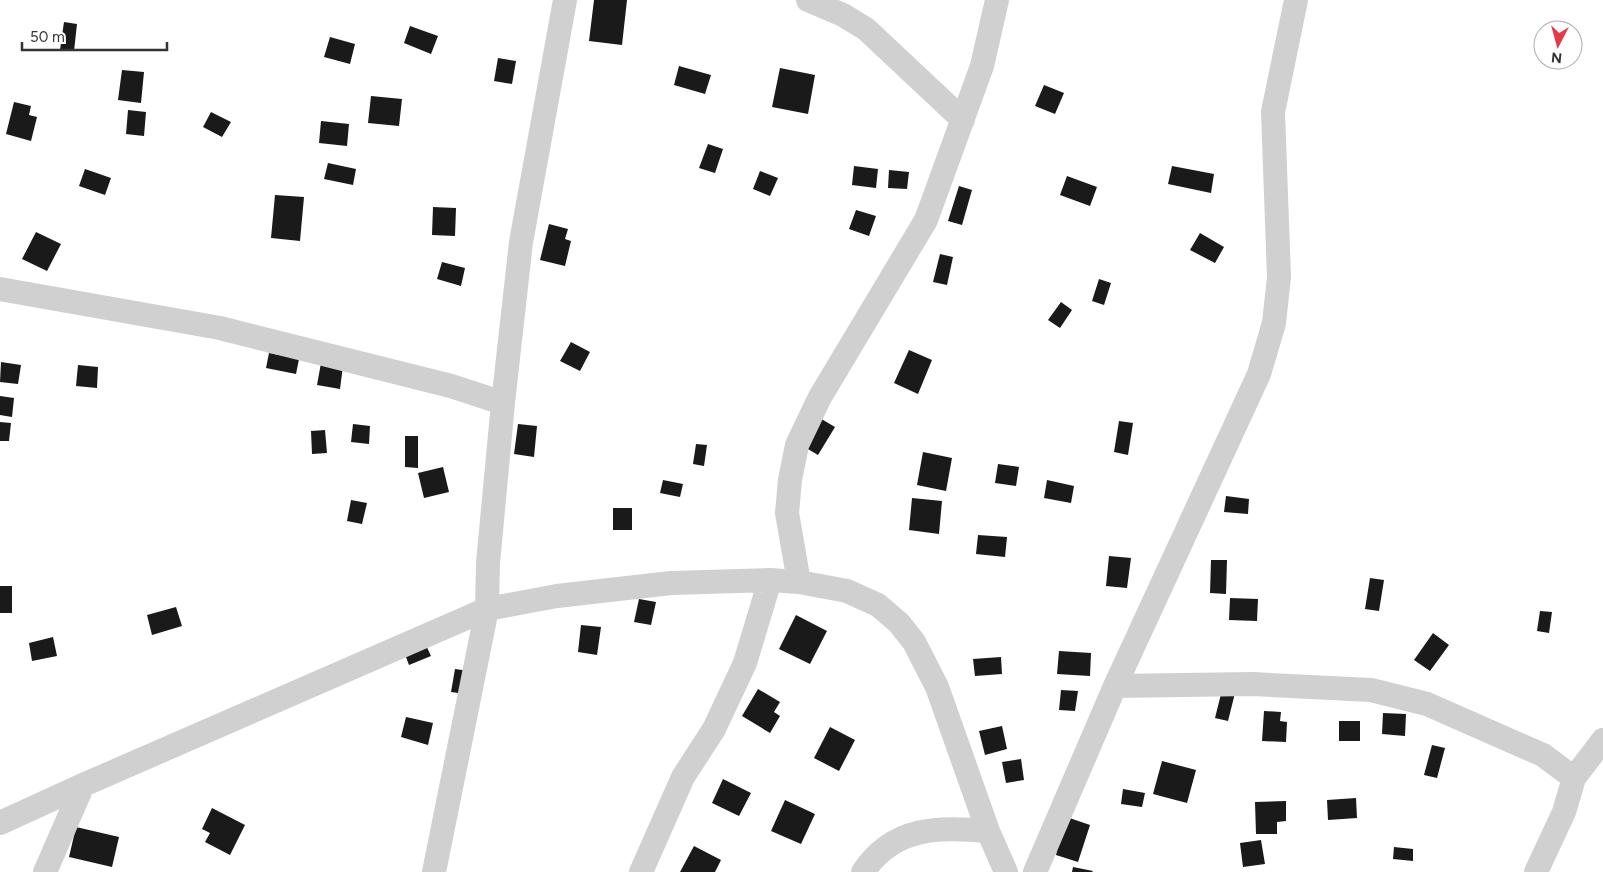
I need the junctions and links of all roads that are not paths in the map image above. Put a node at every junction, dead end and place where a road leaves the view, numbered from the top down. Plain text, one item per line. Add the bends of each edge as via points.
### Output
1 (565, 0) edge
2 (808, 0) edge
3 (997, 0) edge
4 (1296, 0) edge
5 (963, 120) junction
6 (0, 289) edge
7 (503, 403) junction
8 (770, 580) junction
9 (799, 582) junction
10 (487, 609) junction
11 (1115, 686) junction
12 (1603, 740) edge
13 (1574, 778) junction
14 (83, 785) junction
15 (0, 823) edge
16 (988, 831) junction
17 (44, 872) edge
18 (434, 872) edge
19 (641, 872) edge
20 (863, 872) edge
21 (1006, 872) edge
22 (1035, 872) edge
23 (1536, 872) edge

1 - 7 street via 521,242
2 - 5 street via 866,29
3 - 5 street via 982,66
4 - 11 street via 1273,112 1279,277 1274,323 1259,374
5 - 9 street via 926,220 820,396 797,445 787,513
6 - 7 street via 220,328 451,386
7 - 10 street via 488,563
8 - 9 street
8 - 10 street via 671,583 557,596
8 - 19 street via 745,663 714,729 683,778
9 - 16 street via 847,591 878,605 900,623 914,642 937,687
10 - 14 street
10 - 18 street
11 - 13 street via 1252,684 1371,690 1436,708 1543,755
11 - 22 street
12 - 13 street
13 - 23 street via 1564,812
14 - 15 street
14 - 17 street
16 - 20 street via 954,828 908,834 885,846
16 - 21 street

